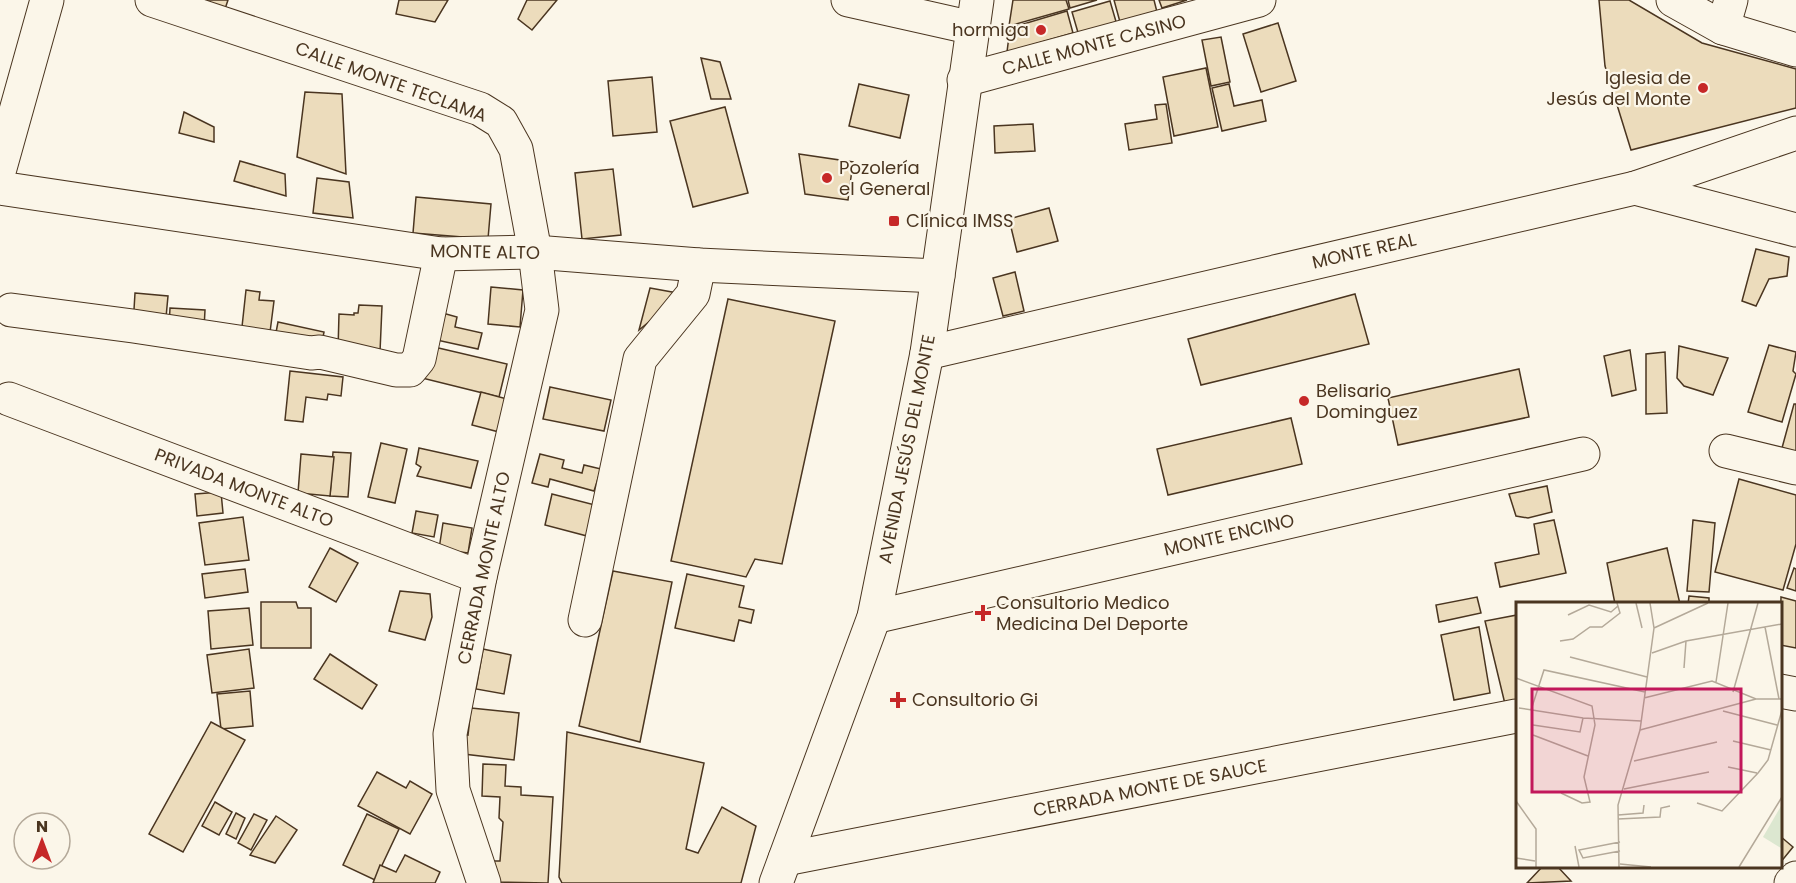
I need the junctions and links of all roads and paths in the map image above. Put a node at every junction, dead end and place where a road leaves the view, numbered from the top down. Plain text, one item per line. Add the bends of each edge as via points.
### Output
1 (47, 0) edge
2 (152, 0) edge
3 (848, 0) edge
4 (1259, 0) edge
5 (1674, 0) edge
6 (975, 14) edge
7 (1727, 14) edge
8 (1796, 50) edge
9 (964, 80) junction
10 (1796, 133) edge
11 (0, 168) edge
12 (0, 188) edge
13 (1635, 188) junction
14 (1796, 230) edge
15 (535, 252) junction
16 (441, 254) junction
17 (699, 265) junction
18 (938, 276) junction
19 (11, 310) dead end
20 (927, 353) junction
21 (9, 399) dead end
22 (1726, 452) dead end
23 (1583, 454) dead end
24 (1796, 468) edge
25 (480, 577) junction
26 (874, 617) junction
27 (585, 620) dead end
28 (1781, 691) edge
29 (1796, 694) edge
30 (1516, 716) edge
31 (781, 871) edge
32 (1796, 878) edge
33 (484, 883) edge
34 (1791, 883) edge

1 - 11 street
2 - 15 street, CALLE MONTE TECLAMA via 480,109 501,122 516,149
3 - 6 street
4 - 9 street, CALLE MONTE CASINO
5 - 7 street
6 - 9 street, AVENIDA JESÚS DEL MONTE
7 - 8 street
9 - 18 street, AVENIDA JESÚS DEL MONTE
10 - 13 street, MONTE REAL
12 - 16 street, MONTE ALTO
13 - 14 street
13 - 20 street, MONTE REAL
15 - 16 street, MONTE ALTO
15 - 17 street, MONTE ALTO
15 - 25 street, CERRADA MONTE ALTO via 542,310
16 - 19 street via 419,359 410,370 320,352
17 - 18 street, MONTE ALTO
17 - 27 street via 693,294 640,359
18 - 20 street, AVENIDA JESÚS DEL MONTE
20 - 26 street, AVENIDA JESÚS DEL MONTE
21 - 25 street, PRIVADA MONTE ALTO
22 - 24 street
23 - 26 street, MONTE ENCINO
25 - 33 street, CERRADA MONTE ALTO via 450,734 450,758 453,790
26 - 31 street, AVENIDA JESÚS DEL MONTE
28 - 29 street
30 - 31 street, CERRADA MONTE DE SAUCE
32 - 34 street

